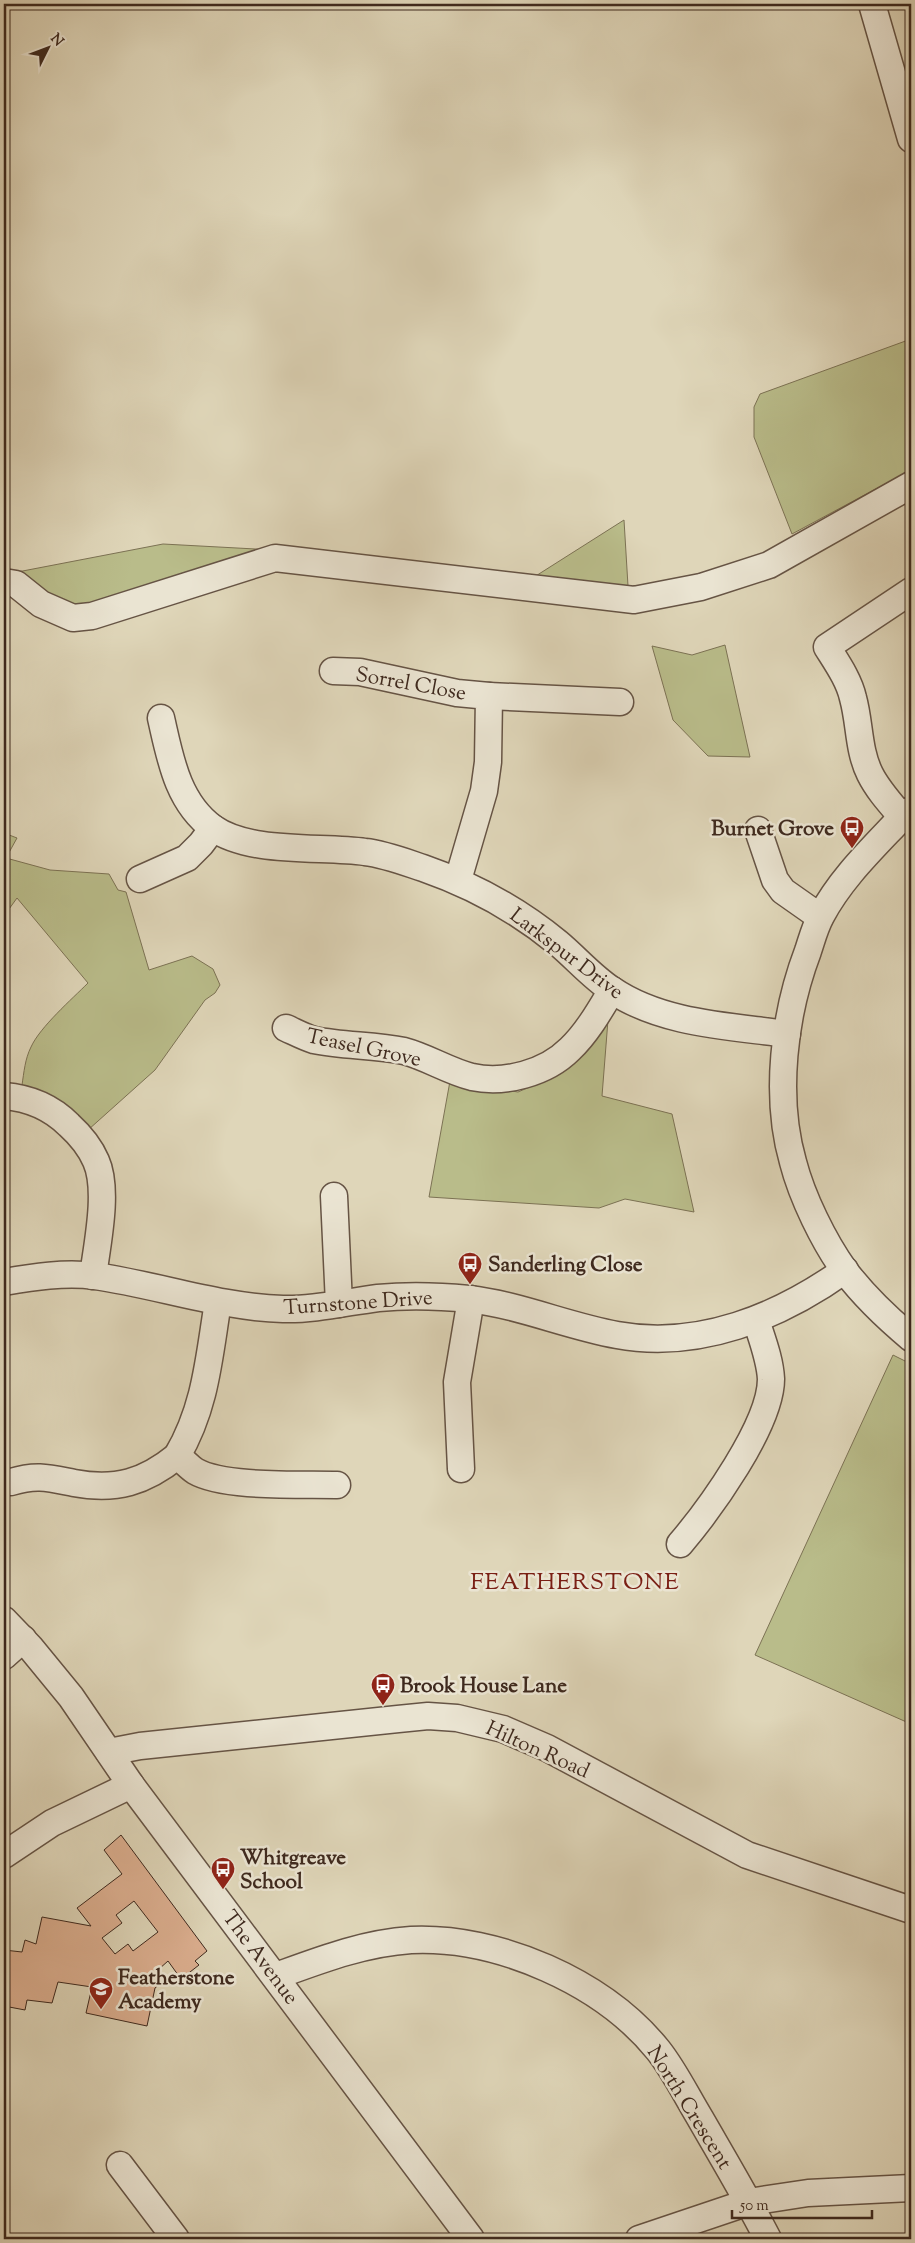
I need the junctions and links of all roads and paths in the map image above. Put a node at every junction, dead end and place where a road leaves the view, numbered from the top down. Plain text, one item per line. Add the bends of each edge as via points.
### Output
1 (872, 4) edge
2 (911, 139) edge
3 (911, 485) edge
4 (4, 582) edge
5 (911, 591) edge
6 (333, 671) dead end
7 (489, 696) junction
8 (620, 702) dead end
9 (161, 718) dead end
10 (907, 813) edge
11 (213, 828) junction
12 (758, 830) dead end
13 (140, 879) dead end
14 (458, 880) junction
15 (820, 917) junction
16 (612, 990) junction
17 (286, 1028) dead end
18 (787, 1034) junction
19 (4, 1096) edge
20 (334, 1196) dead end
21 (845, 1270) junction
22 (93, 1276) junction
23 (4, 1282) edge
24 (471, 1299) junction
25 (218, 1302) junction
26 (339, 1304) junction
27 (756, 1320) junction
28 (911, 1338) edge
29 (177, 1456) junction
30 (461, 1468) dead end
31 (11, 1482) dead end
32 (337, 1485) dead end
33 (680, 1544) dead end
34 (13, 1629) edge
35 (4, 1656) edge
36 (109, 1752) junction
37 (132, 1785) junction
38 (4, 1856) edge
39 (911, 1910) edge
40 (276, 1976) junction
41 (120, 2165) dead end
42 (911, 2188) edge
43 (749, 2202) junction
44 (176, 2239) edge
45 (472, 2239) edge
46 (639, 2239) edge
47 (768, 2239) edge

1 - 2 street
3 - 4 street via 769,565 701,587 634,600 275,558 92,616 73,618 41,604 16,584
5 - 10 street via 827,647 853,697 862,755 869,773 880,791
6 - 7 street, Sorrel Close via 360,672 457,693
7 - 8 street, Sorrel Close
7 - 14 street, Sorrel Close via 484,791
9 - 11 street, Larkspur Drive via 179,787
10 - 15 street via 840,884
11 - 13 street via 187,858
11 - 14 street, Larkspur Drive via 254,844 367,852
12 - 15 street via 775,880 783,892
14 - 16 street, Larkspur Drive via 536,926
15 - 18 street via 800,970
16 - 17 street, Teasel Grove via 570,1050 538,1069 502,1078 471,1077 407,1052 313,1039
16 - 18 street, Larkspur Drive via 635,1003 685,1019
18 - 21 street via 784,1104 793,1162 824,1234
19 - 22 street via 30,1101 57,1113 78,1134 97,1162 101,1179 101,1217
20 - 26 street
21 - 27 street, Turnstone Drive via 817,1290
21 - 28 street via 866,1296
22 - 23 street, Turnstone Drive via 55,1275
22 - 25 street, Turnstone Drive
24 - 26 street, Turnstone Drive via 416,1296
24 - 27 street, Turnstone Drive via 511,1306 616,1335 650,1339 699,1335
24 - 30 street via 457,1382
25 - 26 street, Turnstone Drive via 285,1309
25 - 29 street via 199,1410
27 - 33 street via 769,1363 771,1380 767,1401 724,1487
29 - 31 street via 135,1482 117,1486 100,1487 47,1476 28,1476
29 - 32 street via 195,1471 212,1477 248,1483
34 - 35 street
34 - 36 street, The Avenue via 71,1696
36 - 37 street, The Avenue
36 - 39 street, Hilton Road via 413,1718 457,1718 503,1729 547,1748 747,1855
37 - 38 street via 52,1824
37 - 40 street, The Avenue
40 - 43 street, North Crescent via 331,1956 373,1945 411,1940 480,1946 527,1958 601,2000 637,2026 659,2051
40 - 45 street, The Avenue
41 - 44 street
42 - 43 street via 808,2193
43 - 46 street
43 - 47 street, North Crescent

